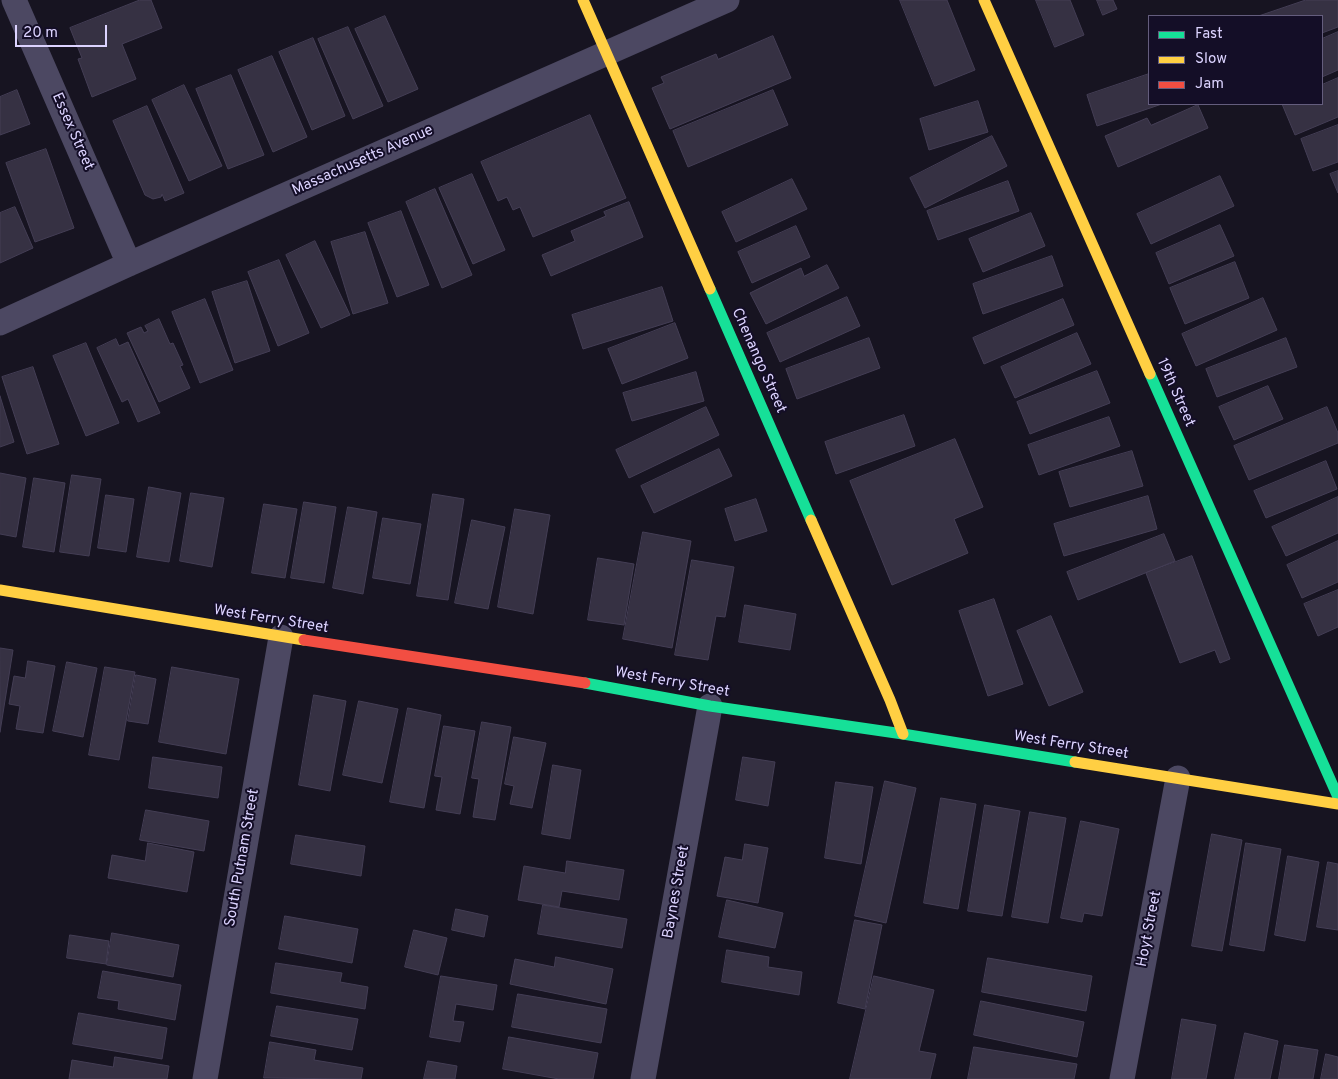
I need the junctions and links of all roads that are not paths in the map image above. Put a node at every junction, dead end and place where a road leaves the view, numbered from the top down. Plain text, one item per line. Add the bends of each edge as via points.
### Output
1 (14, 0) edge
2 (582, 0) edge
3 (727, 0) edge
4 (984, 0) edge
5 (606, 53) junction
6 (129, 264) junction
7 (0, 323) edge
8 (0, 590) edge
9 (281, 637) junction
10 (710, 706) junction
11 (903, 734) junction
12 (1178, 778) junction
13 (1338, 797) edge
14 (1338, 804) edge
15 (204, 1079) edge
16 (644, 1079) edge
17 (1122, 1079) edge

1 - 6 street, Essex Street
2 - 5 street, Chenango Street
3 - 5 street, Massachusetts Avenue
4 - 13 street, 19th Street
5 - 6 street, Massachusetts Avenue
5 - 11 street, Chenango Street
6 - 7 street, Massachusetts Avenue
8 - 9 street, West Ferry Street
9 - 10 street, West Ferry Street via 585,683
9 - 15 street, South Putnam Street
10 - 11 street, West Ferry Street
10 - 16 street, Baynes Street
11 - 12 street, West Ferry Street
12 - 14 street, West Ferry Street
12 - 17 street, Hoyt Street

